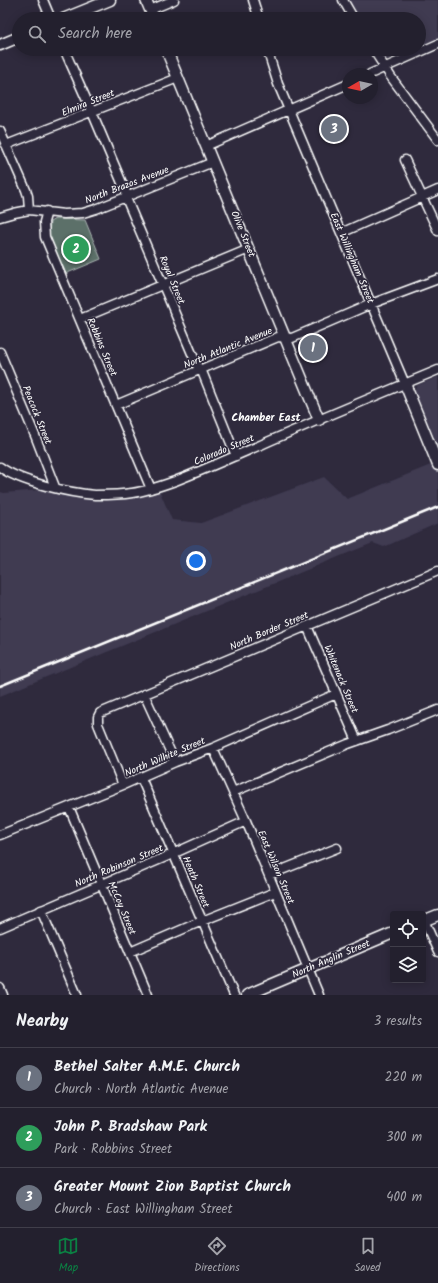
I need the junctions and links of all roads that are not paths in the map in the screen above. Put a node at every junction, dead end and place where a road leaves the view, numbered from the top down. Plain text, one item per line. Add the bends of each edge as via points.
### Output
1 (43, 0) edge
2 (110, 0) edge
3 (146, 0) edge
4 (174, 0) edge
5 (252, 0) edge
6 (343, 0) edge
7 (47, 12) edge
8 (80, 12) edge
9 (151, 12) edge
10 (156, 12) edge
11 (256, 12) edge
12 (350, 12) edge
13 (12, 40) edge
14 (438, 44) edge
15 (0, 45) edge
16 (426, 49) edge
17 (67, 56) edge
18 (169, 56) edge
19 (269, 56) edge
20 (377, 56) edge
21 (411, 56) edge
22 (384, 68) junction
23 (378, 71) edge
24 (178, 78) junction
25 (342, 87) edge
26 (289, 110) junction
27 (92, 112) junction
28 (0, 131) edge
29 (438, 140) edge
30 (6, 145) junction
31 (206, 146) junction
32 (405, 160) dead end
33 (213, 162) junction
34 (438, 190) edge
35 (127, 197) junction
36 (423, 197) junction
37 (28, 210) junction
38 (47, 211) junction
39 (0, 217) edge
40 (438, 231) edge
41 (341, 233) junction
42 (248, 248) junction
43 (438, 279) edge
44 (162, 284) junction
45 (371, 304) junction
46 (80, 319) junction
47 (285, 337) junction
48 (0, 352) edge
49 (200, 370) junction
50 (438, 370) edge
51 (405, 384) junction
52 (116, 406) junction
53 (319, 420) junction
54 (236, 456) junction
55 (438, 465) edge
56 (0, 467) edge
57 (55, 487) junction
58 (151, 489) junction
59 (438, 571) edge
60 (307, 626) junction
61 (144, 694) junction
62 (336, 694) junction
63 (438, 710) edge
64 (356, 741) junction
65 (213, 748) junction
66 (175, 762) junction
67 (140, 778) junction
68 (123, 785) junction
69 (233, 792) junction
70 (69, 807) junction
71 (246, 820) junction
72 (0, 835) edge
73 (337, 848) dead end
74 (173, 854) junction
75 (269, 876) junction
76 (101, 884) junction
77 (275, 892) junction
78 (41, 910) junction
79 (438, 915) edge
80 (426, 920) edge
81 (202, 921) junction
82 (426, 925) edge
83 (0, 928) edge
84 (390, 934) edge
85 (130, 952) junction
86 (438, 952) edge
87 (308, 969) junction
88 (0, 988) edge
89 (3, 995) edge
90 (77, 995) edge
91 (148, 995) edge
92 (234, 995) edge
93 (247, 995) edge
94 (319, 995) edge

1 - 7 street
2 - 8 street
3 - 9 street
4 - 10 street
5 - 11 street
6 - 12 street
13 - 15 street
14 - 16 street
17 - 27 street, Royal Street
18 - 24 street, Olive Street
19 - 26 street, East Willingham Street
20 - 22 street
21 - 22 street
22 - 23 street
22 - 29 street
24 - 27 street, Elmira Street
24 - 31 street, Olive Street
25 - 26 street
26 - 31 street
26 - 41 street, East Willingham Street
27 - 30 street, Elmira Street
27 - 35 street, Royal Street
28 - 30 street
30 - 37 street via 28,196
31 - 33 street, Olive Street
32 - 36 street
33 - 35 street, North Brazos Avenue
33 - 42 street, Olive Street
34 - 36 street
35 - 38 street, North Brazos Avenue via 83,213 64,214
35 - 44 street, Royal Street
36 - 40 street
36 - 41 street
37 - 38 street, North Brazos Avenue
37 - 39 street, North Brazos Avenue
38 - 46 street, Robbins Street via 44,237
41 - 45 street, East Willingham Street
42 - 44 street
42 - 47 street, Olive Street
43 - 45 street, North Atlantic Avenue
44 - 46 street
44 - 49 street, Royal Street
45 - 47 street, North Atlantic Avenue via 292,338
45 - 51 street, East Willingham Street
46 - 52 street, Robbins Street
47 - 49 street, North Atlantic Avenue via 278,337
47 - 53 street, Olive Street
48 - 57 street, Peacock Street
49 - 52 street, North Atlantic Avenue
49 - 54 street, Royal Street
50 - 51 street, Colorado Street
51 - 53 street, Colorado Street
51 - 55 street, East Willingham Street
52 - 58 street, Robbins Street
53 - 54 street, Colorado Street
54 - 58 street, Colorado Street
56 - 57 street, Colorado Street via 28,481
57 - 58 street, Colorado Street via 95,495
59 - 60 street, North Border Street
60 - 61 street, North Border Street
60 - 62 street, Whitenack Street
61 - 66 street
61 - 68 street, North Border Street via 107,709 98,716 98,724
62 - 64 street, Whitenack Street
62 - 65 street, North Wilhite Street
63 - 64 street
64 - 69 street
65 - 66 street, North Wilhite Street
65 - 69 street, East Wilson Street
66 - 67 street, North Wilhite Street
67 - 68 street, North Wilhite Street
67 - 74 street, Heath Street
68 - 70 street, North Wilhite Street
69 - 71 street, East Wilson Street
70 - 72 street, North Wilhite Street
70 - 76 street, McCoy Street
71 - 74 street, North Robinson Street
71 - 75 street, East Wilson Street
73 - 75 street
74 - 76 street, North Robinson Street
74 - 81 street, Heath Street
75 - 77 street, East Wilson Street
76 - 78 street, North Robinson Street
76 - 85 street, McCoy Street
77 - 81 street
77 - 87 street, East Wilson Street
78 - 83 street, North Robinson Street
78 - 90 street
79 - 80 street
81 - 85 street
81 - 92 street, Heath Street
82 - 86 street
84 - 87 street, North Anglin Street
85 - 91 street, McCoy Street
87 - 93 street, North Anglin Street
87 - 94 street, East Wilson Street
88 - 89 street

